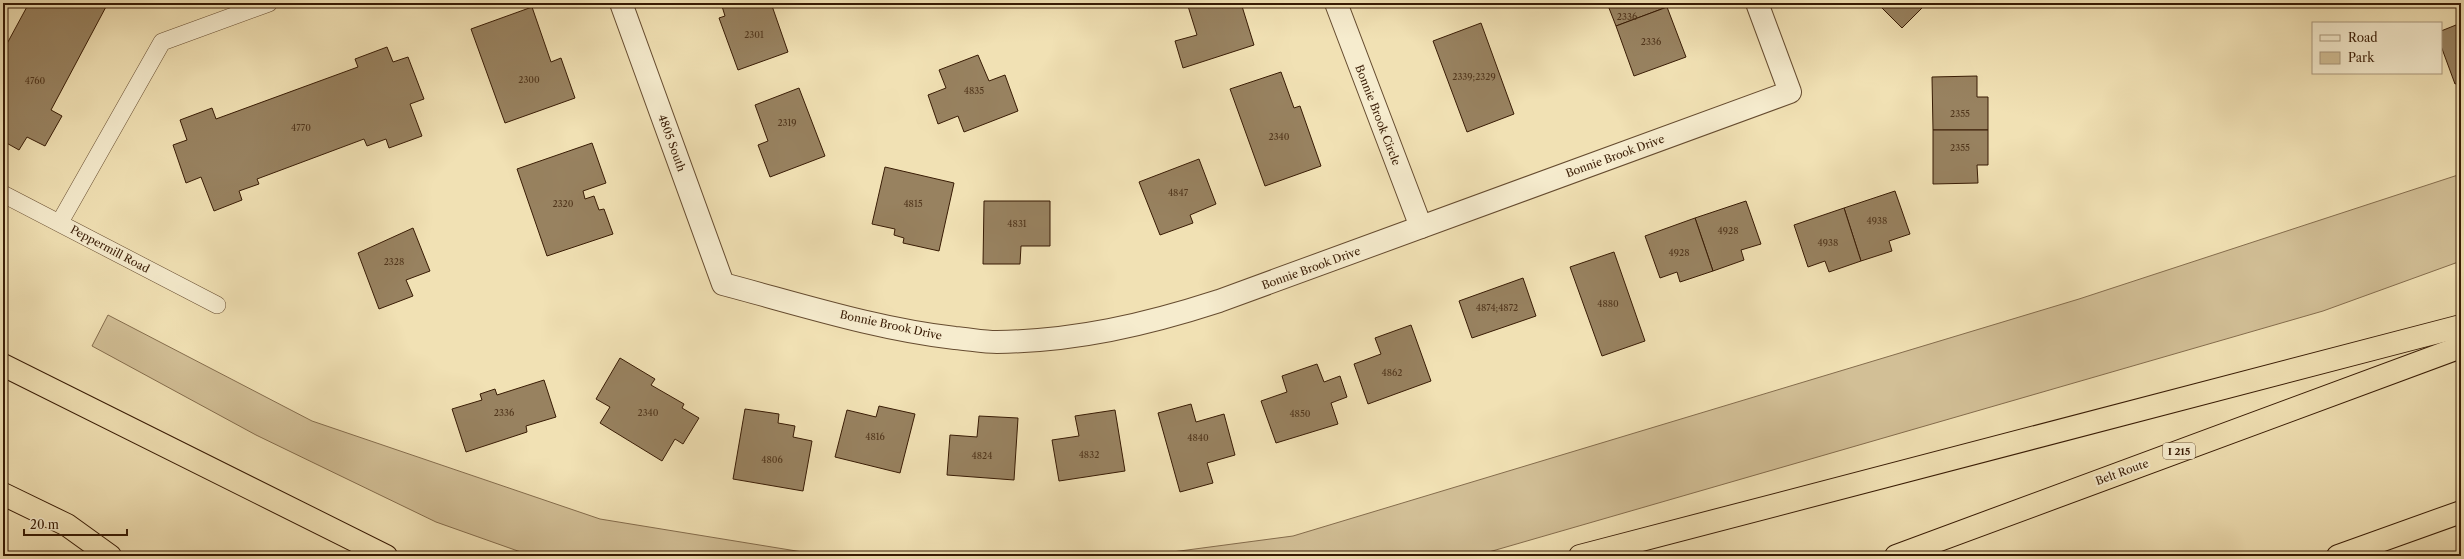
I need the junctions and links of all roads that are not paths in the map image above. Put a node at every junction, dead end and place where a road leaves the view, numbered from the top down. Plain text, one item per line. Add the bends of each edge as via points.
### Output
1 (269, 3) edge
2 (621, 3) edge
3 (1336, 3) edge
4 (1756, 3) edge
5 (3, 194) edge
6 (60, 222) junction
7 (1421, 227) junction
8 (723, 284) joint
9 (216, 305) dead end
10 (2461, 326) edge
11 (2461, 347) edge
12 (3, 365) edge
13 (3, 494) edge
14 (2461, 512) edge
15 (110, 556) edge
16 (386, 556) edge
17 (1580, 556) edge
18 (1896, 556) edge
19 (2338, 556) edge

1 - 6 lane via 162,42
2 - 8 street, 4805 South
3 - 7 street, Bonnie Brook Circle
4 - 7 street, Bonnie Brook Drive via 1790,92
5 - 6 lane, Peppermill Road
6 - 9 lane, Peppermill Road
7 - 8 street, Bonnie Brook Drive via 1156,321 1076,337 996,342 927,334 861,320
10 - 17 highway
11 - 18 highway, Belt Route / I 215
12 - 16 highway
13 - 15 highway via 67,525
14 - 19 highway

